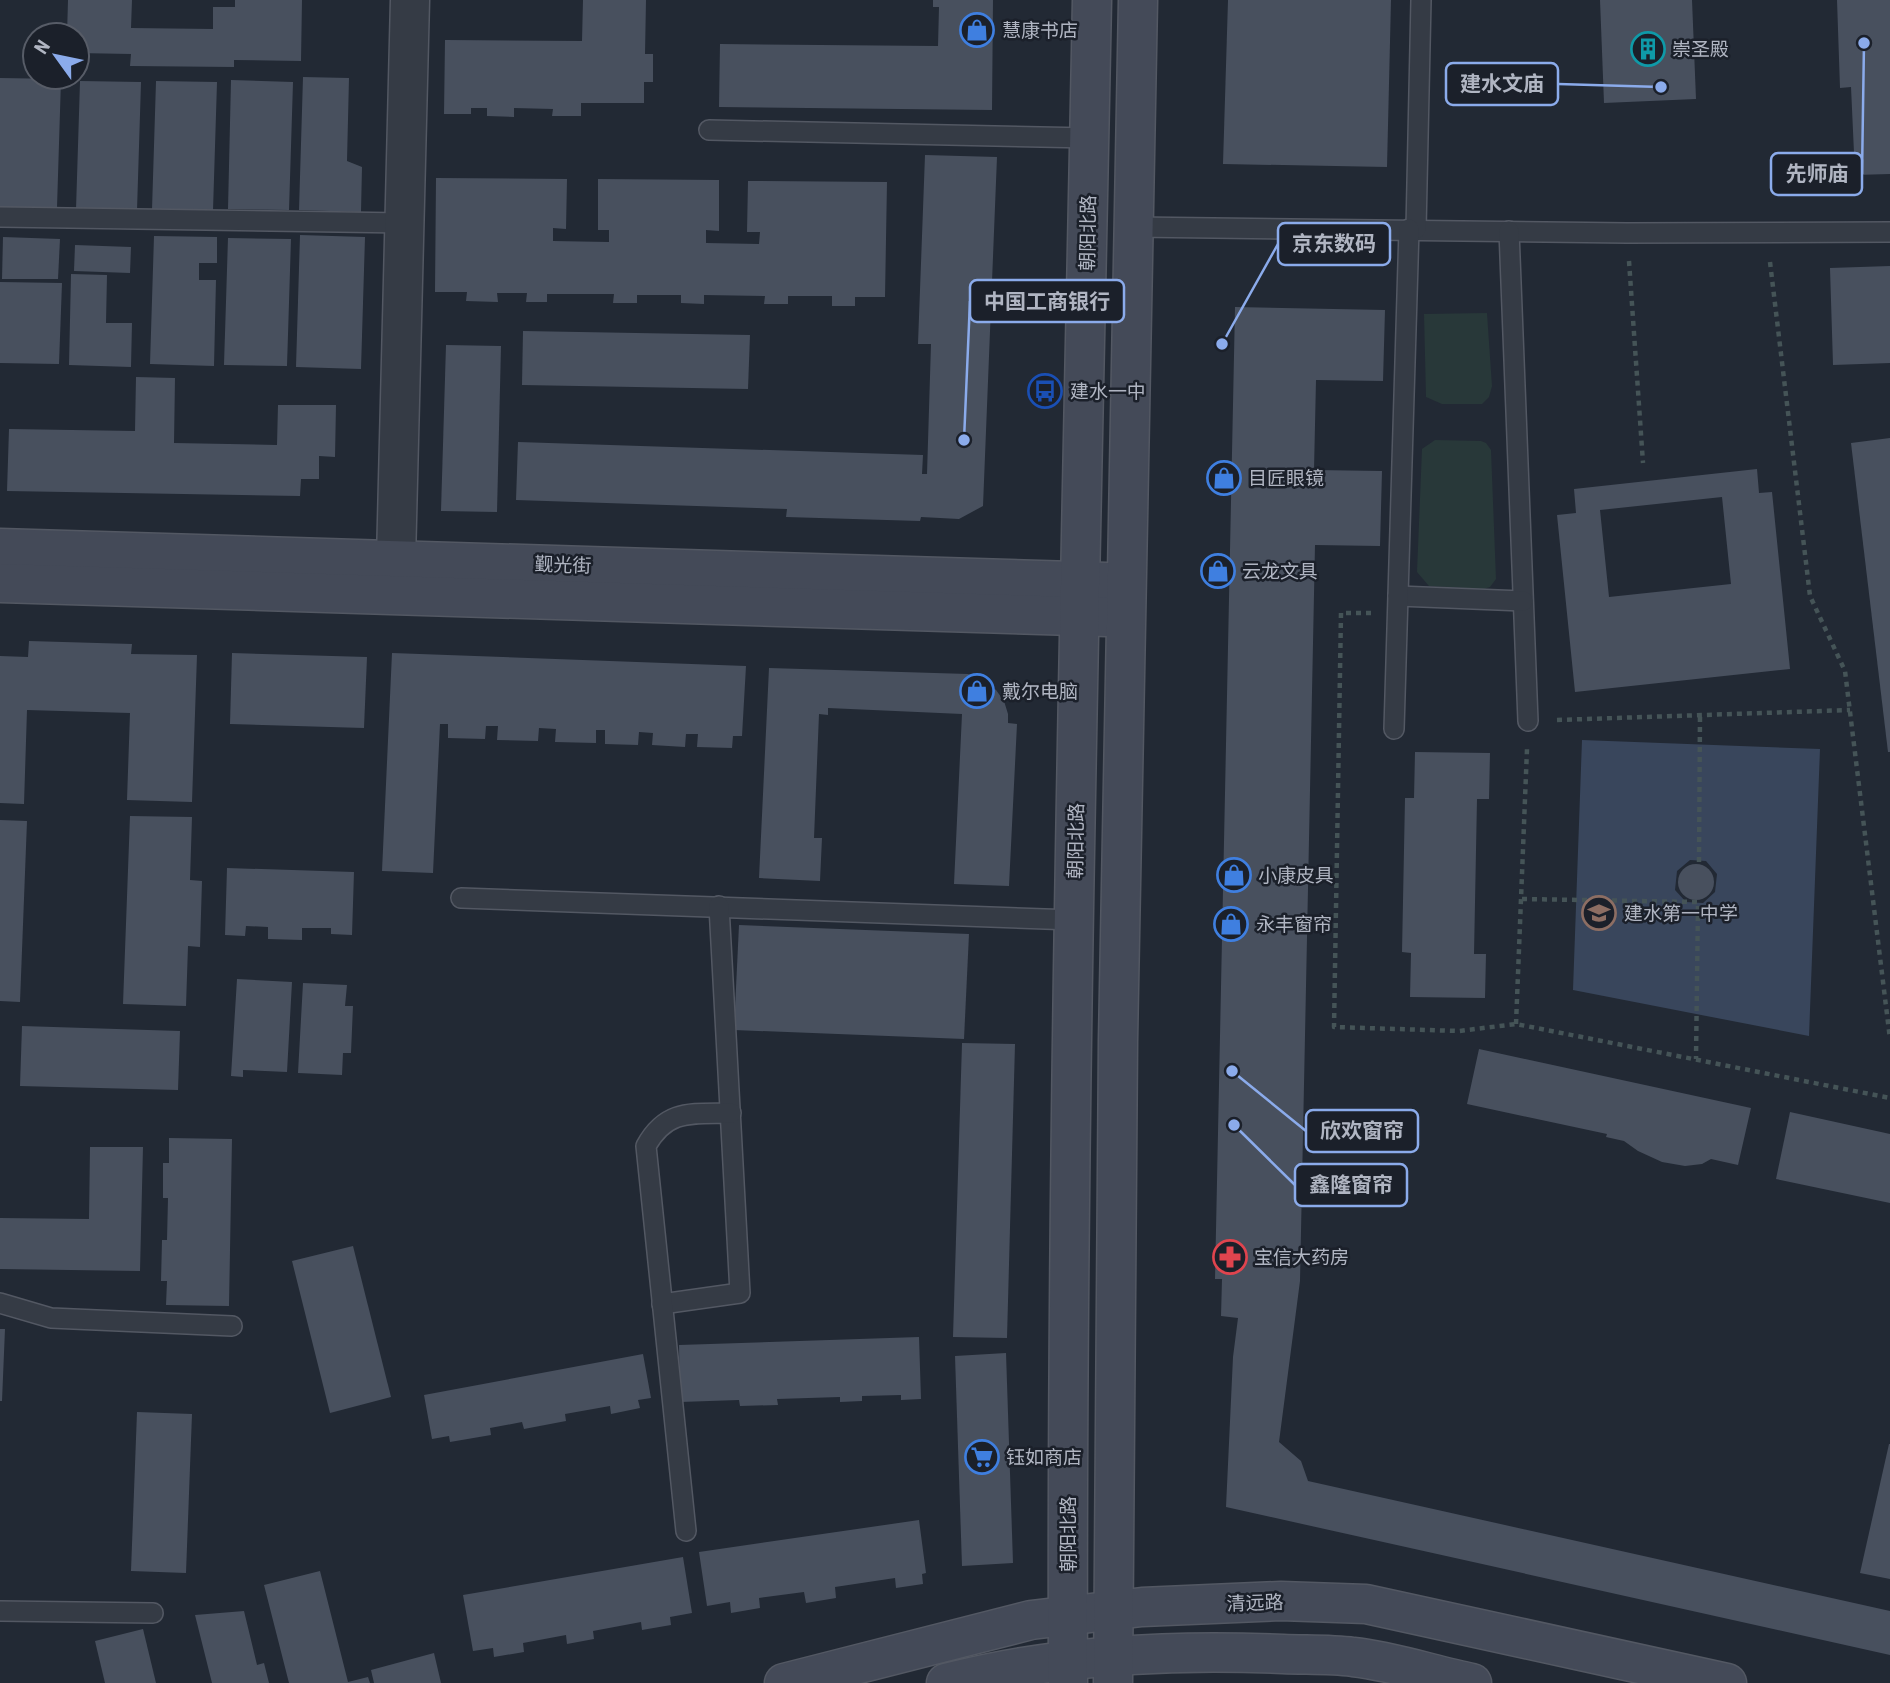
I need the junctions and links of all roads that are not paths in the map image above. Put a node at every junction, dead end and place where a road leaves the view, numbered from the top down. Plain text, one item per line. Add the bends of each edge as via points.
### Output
1 (410, 0) edge
2 (1092, 0) edge
3 (1138, 0) edge
4 (1421, 0) edge
5 (1136, 124) junction
6 (709, 130) dead end
7 (1090, 130) junction
8 (0, 217) edge
9 (405, 223) junction
10 (1088, 226) junction
11 (1134, 227) junction
12 (1412, 229) junction
13 (1509, 231) junction
14 (1890, 232) edge
15 (0, 548) edge
16 (396, 560) junction
17 (0, 583) edge
18 (1081, 599) junction
19 (1126, 600) junction
20 (1523, 601) junction
21 (1397, 605) junction
22 (1528, 721) road end
23 (1394, 729) dead end
24 (461, 898) dead end
25 (719, 906) junction
26 (1074, 920) junction
27 (731, 1112) junction
28 (0, 1303) edge
29 (662, 1304) junction
30 (232, 1326) dead end
31 (686, 1531) dead end
32 (1114, 1610) junction
33 (0, 1611) edge
34 (153, 1613) dead end
35 (1068, 1616) junction
36 (1113, 1670) edge
37 (1068, 1672) edge
38 (784, 1683) edge
39 (946, 1683) edge
40 (1472, 1683) edge
41 (1727, 1683) edge

1 - 9 street
2 - 7 main road, 朝阳北路
3 - 5 main road
4 - 12 lane
5 - 7 main road
5 - 11 main road
6 - 7 lane
7 - 10 main road, 朝阳北路
8 - 9 lane
9 - 16 street
10 - 11 main road
10 - 18 main road, 朝阳北路
11 - 12 lane
11 - 19 main road
12 - 13 lane
12 - 21 lane
13 - 14 lane
13 - 20 lane
15 - 16 main road, 觐光街
16 - 18 main road, 觐光街
17 - 18 main road, 觐光街
18 - 19 main road, 觐光街
18 - 26 main road, 朝阳北路
19 - 32 main road
20 - 21 lane
20 - 22 lane
21 - 23 lane
24 - 25 lane
25 - 26 lane
25 - 27 lane
26 - 35 main road, 朝阳北路
27 - 29 lane via 681,1114 658,1129 646,1146
27 - 29 lane via 740,1293
28 - 30 lane via 51,1318
29 - 31 lane
32 - 35 main road, 清远路
32 - 36 main road
32 - 41 main road, 清远路 via 1281,1601 1366,1604
33 - 34 lane
35 - 37 main road, 朝阳北路
35 - 38 main road, 清远路 via 1031,1620
36 - 37 main road
36 - 40 main road via 1165,1653 1241,1652 1354,1657
37 - 39 main road via 978,1675

